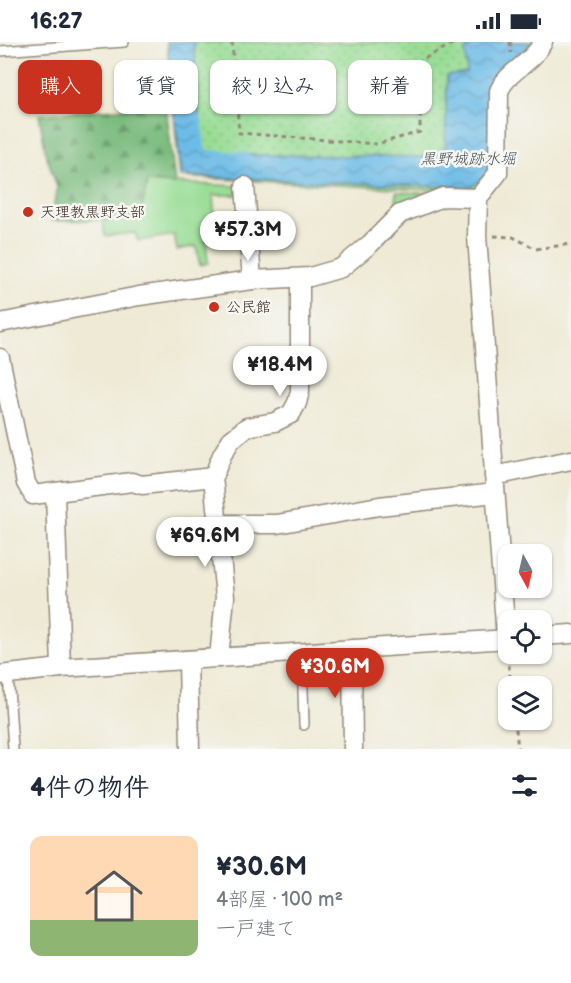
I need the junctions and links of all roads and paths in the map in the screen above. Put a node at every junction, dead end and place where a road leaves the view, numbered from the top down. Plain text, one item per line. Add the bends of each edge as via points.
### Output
1 (124, 42) edge
2 (232, 42) edge
3 (456, 42) edge
4 (543, 42) edge
5 (0, 51) edge
6 (245, 186) dead end
7 (478, 198) junction
8 (477, 236) junction
9 (571, 244) edge
10 (300, 278) junction
11 (252, 280) junction
12 (0, 323) edge
13 (0, 358) edge
14 (571, 460) edge
15 (213, 477) junction
16 (495, 484) junction
17 (55, 492) junction
18 (219, 524) junction
19 (505, 610) edge
20 (571, 634) edge
21 (552, 635) edge
22 (498, 640) edge
23 (352, 649) junction
24 (302, 652) junction
25 (219, 658) junction
26 (188, 661) junction
27 (61, 668) junction
28 (4, 674) edge
29 (304, 725) dead end
30 (516, 730) edge
31 (13, 749) edge
32 (190, 749) edge
33 (354, 749) edge
34 (518, 749) edge

1 - 5 lane
2 - 3 path via 239,133 377,144 420,132 420,61
4 - 7 street via 528,62 503,81 499,91 498,173
6 - 11 street
7 - 8 street
7 - 10 street via 443,197 400,214 341,268
8 - 9 path via 513,237 536,249
8 - 16 street
10 - 11 street
10 - 15 street via 297,403 291,414 275,422 246,427 231,440
11 - 12 street via 139,296
13 - 17 street via 26,483 33,495
14 - 16 street
15 - 17 street
15 - 18 street
16 - 18 street via 277,524
16 - 19 street
17 - 27 street
18 - 25 street via 225,597
20 - 21 street
22 - 23 street
23 - 24 street
23 - 33 street
24 - 25 street
24 - 29 lane
25 - 26 street
26 - 27 street
26 - 32 street
27 - 28 street
28 - 31 lane
30 - 34 path

